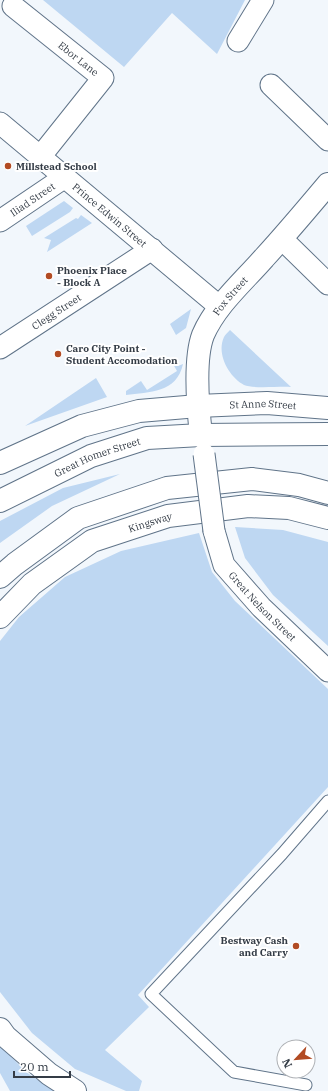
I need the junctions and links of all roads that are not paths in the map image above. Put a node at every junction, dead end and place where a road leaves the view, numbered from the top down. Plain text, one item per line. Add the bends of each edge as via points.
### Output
1 (262, 0) edge
2 (13, 6) dead end
3 (238, 41) dead end
4 (271, 85) dead end
5 (0, 123) edge
6 (328, 140) edge
7 (40, 157) junction
8 (65, 177) junction
9 (328, 184) edge
10 (0, 221) edge
11 (282, 239) junction
12 (152, 249) junction
13 (328, 284) edge
14 (220, 307) junction
15 (0, 348) edge
16 (198, 406) junction
17 (328, 408) edge
18 (328, 434) edge
19 (203, 444) junction
20 (0, 463) edge
21 (328, 493) edge
22 (0, 501) edge
23 (328, 518) edge
24 (8, 570) edge
25 (0, 585) edge
26 (0, 617) edge
27 (328, 671) edge
28 (328, 801) edge
29 (0, 1029) edge
30 (306, 1085) dead end
31 (75, 1091) edge

1 - 3 street
2 - 7 street, Ebor Lane via 103,78
4 - 6 street
5 - 7 street, Prince Edwin Street
7 - 8 street, Prince Edwin Street
8 - 10 street, Iliad Street
8 - 12 street, Prince Edwin Street
9 - 11 main road, Fox Street
11 - 13 street
11 - 14 main road, Fox Street
12 - 14 street, Prince Edwin Street
12 - 15 street, Clegg Street
14 - 16 main road, Fox Street via 203,335 199,356
16 - 17 main road, St Anne Street via 267,403
16 - 19 main road, Fox Street
16 - 20 main road via 139,411 82,426
18 - 19 main road
19 - 22 main road, Great Homer Street via 147,438 91,456
19 - 27 street, Great Nelson Street, bridge via 214,531 224,565 261,607
21 - 24 main road via 299,485 252,479 167,488 78,518
23 - 26 main road, Kingsway via 289,508 248,506 168,516 92,541 32,584
24 - 25 main road
28 - 30 lane via 151,994 234,1072
29 - 31 main road via 49,1074

